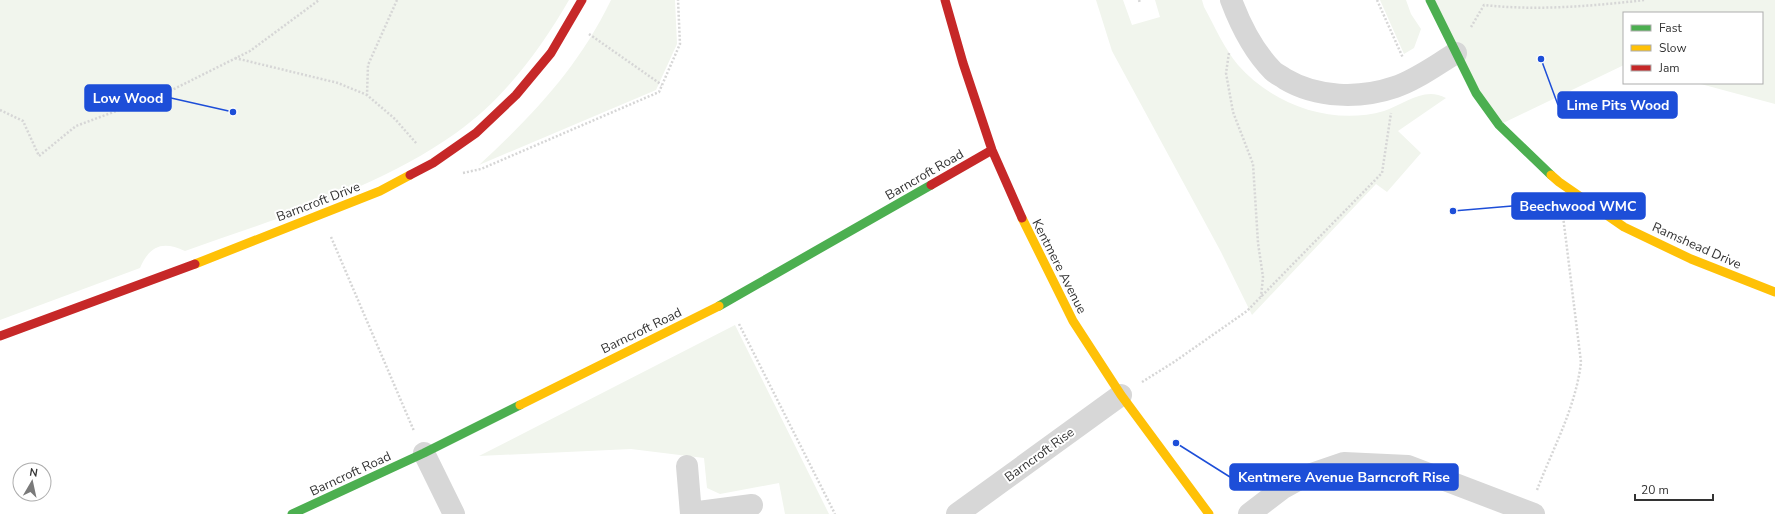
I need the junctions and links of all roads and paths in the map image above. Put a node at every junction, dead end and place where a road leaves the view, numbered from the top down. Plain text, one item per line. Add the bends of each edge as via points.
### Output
1 (319, 0) edge
2 (397, 0) edge
3 (582, 0) edge
4 (678, 0) edge
5 (945, 0) edge
6 (1231, 0) edge
7 (1377, 0) edge
8 (1430, 0) edge
9 (1645, 0) edge
10 (570, 21) junction
11 (1230, 50) dead end
12 (1456, 53) junction
13 (235, 58) junction
14 (1404, 83) junction
15 (662, 85) junction
16 (367, 95) junction
17 (0, 110) edge
18 (992, 150) junction
19 (433, 163) junction
20 (458, 174) dead end
21 (1559, 182) junction
22 (321, 214) junction
23 (1775, 292) edge
24 (1261, 297) junction
25 (728, 302) junction
26 (0, 336) edge
27 (1121, 395) junction
28 (424, 453) junction
29 (687, 466) dead end
30 (752, 505) dead end
31 (691, 513) edge
32 (1531, 513) edge
33 (292, 514) edge
34 (454, 514) edge
35 (835, 514) edge
36 (957, 514) edge
37 (1209, 514) edge
38 (1249, 514) edge

1 - 13 path via 250,51
2 - 16 path via 368,65
3 - 10 street, Barncroft Drive
4 - 15 path via 680,44
5 - 18 street, Kentmere Avenue via 962,63
6 - 14 street via 1257,52 1273,72 1296,85 1331,94 1368,94
7 - 14 path
8 - 12 street, Ramshead Drive
9 - 12 path via 1508,8 1484,5
10 - 15 path
10 - 19 street, Barncroft Drive via 552,53 516,95 476,133
11 - 24 path via 1226,73 1234,112 1252,164 1263,277
12 - 14 street
12 - 21 street, Ramshead Drive via 1476,93 1499,125
13 - 16 path via 338,83
13 - 17 path via 170,91 76,126 39,156 23,122
14 - 24 path via 1382,173
15 - 20 path via 659,92 481,169
16 - 19 path via 395,119
18 - 25 street, Barncroft Road
18 - 27 street, Kentmere Avenue via 1030,236 1073,320
19 - 22 street, Barncroft Drive via 380,191
21 - 23 street, Ramshead Drive via 1624,227 1691,259
21 - 32 path via 1581,362 1573,401
22 - 26 street, Barncroft Drive
22 - 28 path
24 - 27 path via 1247,311
25 - 28 street, Barncroft Road
25 - 35 path
27 - 36 street, Barncroft Rise
27 - 37 street, Kentmere Avenue
28 - 33 street, Barncroft Road
28 - 34 street
29 - 31 street
30 - 31 street
32 - 38 street via 1408,466 1344,463 1303,477 1282,488

